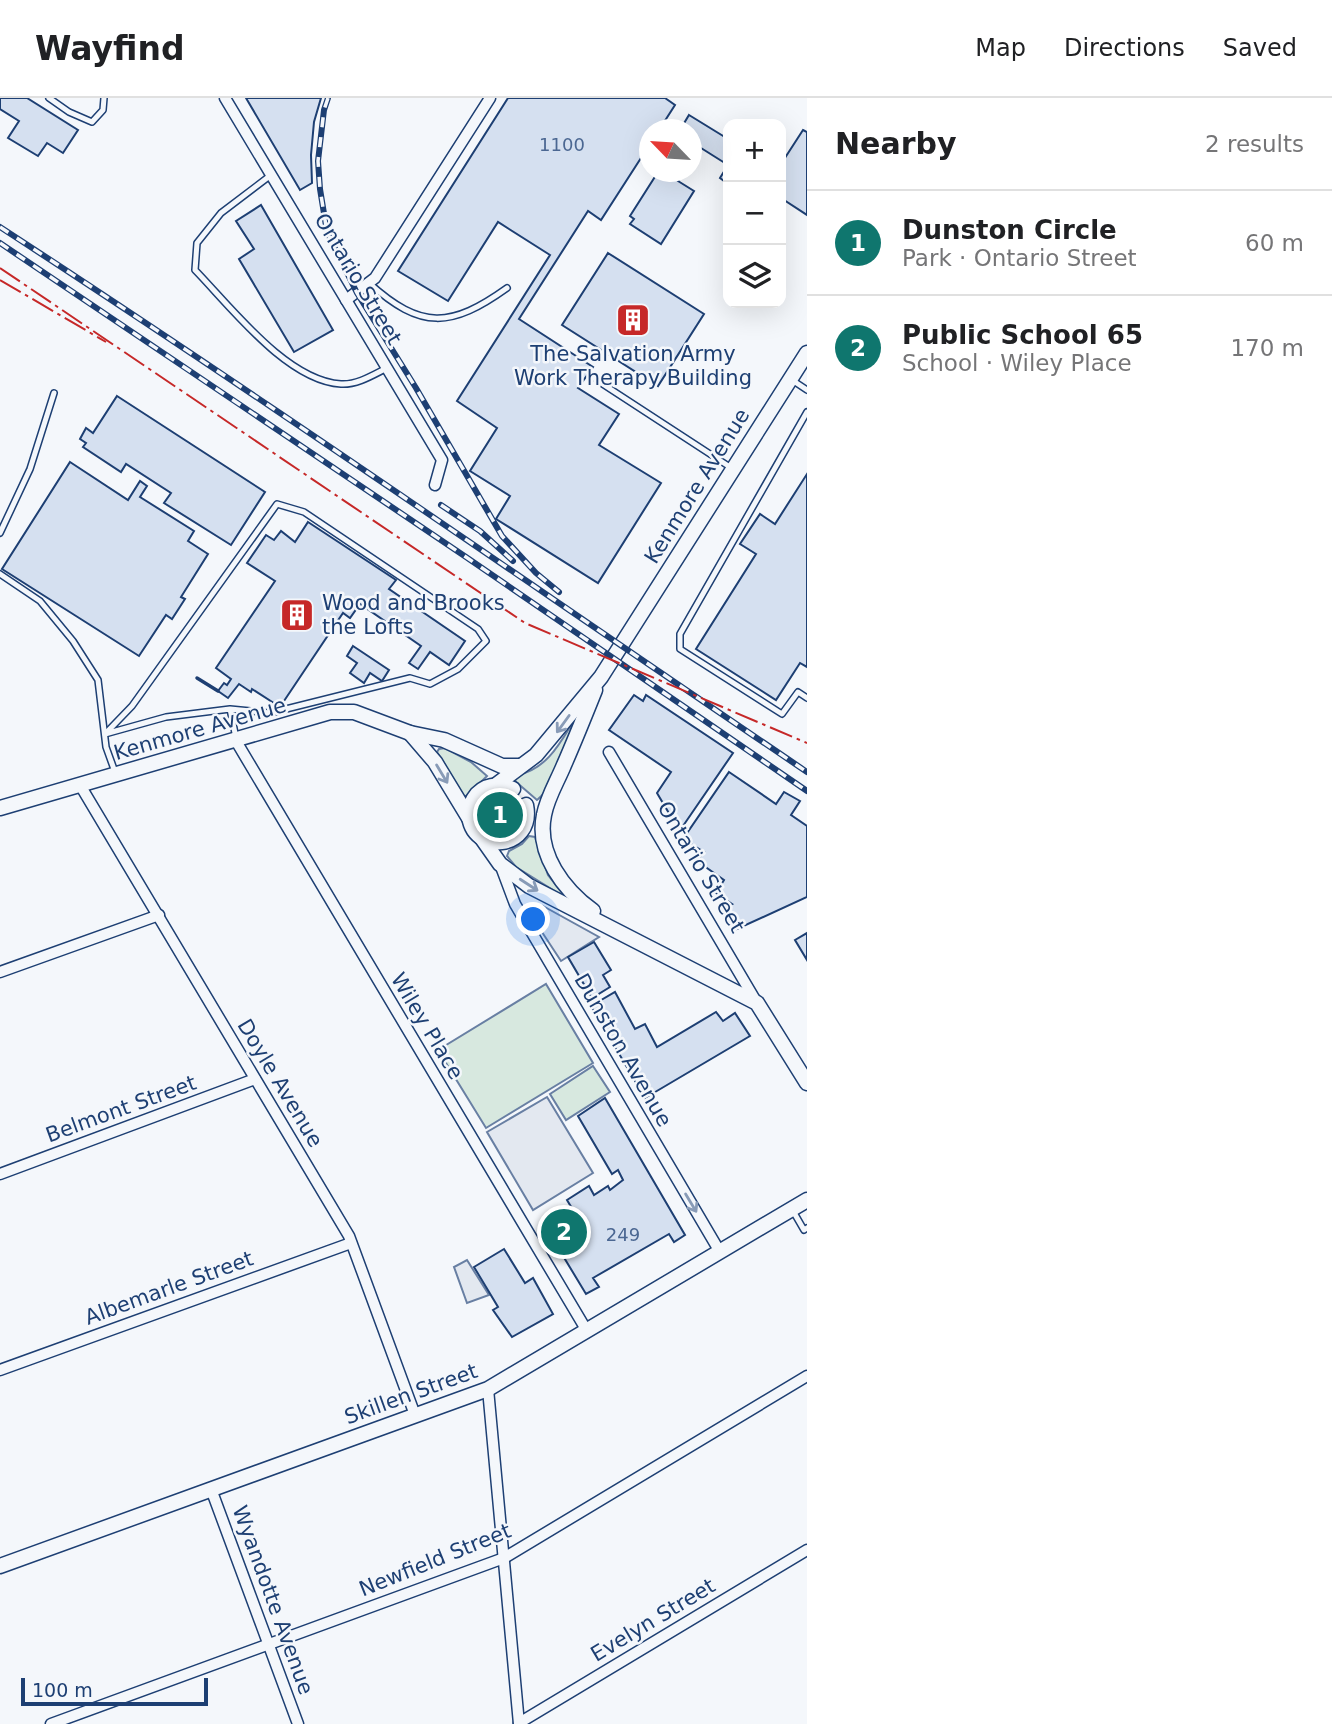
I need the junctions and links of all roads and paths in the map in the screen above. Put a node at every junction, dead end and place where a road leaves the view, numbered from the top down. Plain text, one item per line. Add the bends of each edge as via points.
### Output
1 (49, 98) edge
2 (104, 98) edge
3 (225, 98) edge
4 (490, 98) edge
5 (271, 175) junction
6 (369, 283) junction
7 (507, 288) dead end
8 (346, 300) junction
9 (807, 353) edge
10 (387, 368) junction
11 (790, 379) junction
12 (598, 382) dead end
13 (807, 390) edge
14 (54, 393) dead end
15 (807, 412) edge
16 (733, 469) junction
17 (435, 485) dead end
18 (0, 533) edge
19 (0, 574) edge
20 (601, 677) junction
21 (807, 698) edge
22 (230, 709) junction
23 (410, 733) junction
24 (105, 734) junction
25 (236, 741) junction
26 (609, 752) dead end
27 (116, 775) junction
28 (501, 776) junction
29 (80, 785) junction
30 (548, 800) junction
31 (0, 808) edge
32 (529, 811) junction
33 (469, 818) junction
34 (542, 830) junction
35 (481, 837) junction
36 (500, 864) junction
37 (159, 915) junction
38 (628, 936) junction
39 (0, 972) edge
40 (757, 1003) junction
41 (255, 1079) junction
42 (807, 1083) edge
43 (0, 1174) edge
44 (807, 1200) edge
45 (792, 1209) junction
46 (807, 1228) edge
47 (351, 1243) junction
48 (720, 1252) junction
49 (587, 1331) junction
50 (0, 1370) edge
51 (807, 1376) edge
52 (488, 1389) junction
53 (415, 1415) junction
54 (211, 1489) junction
55 (807, 1550) edge
56 (504, 1558) junction
57 (0, 1566) edge
58 (268, 1644) junction
59 (519, 1723) edge
60 (51, 1724) edge
61 (298, 1724) edge

1 - 2 lane via 92,122 103,110
3 - 5 street, Ontario Street
4 - 6 street
5 - 8 street, Ontario Street
5 - 10 lane via 221,213 197,243 195,270 290,365 318,379 342,384 367,379
6 - 7 lane via 408,311 430,320 461,315
6 - 8 street
8 - 10 street, Ontario Street
9 - 11 street, Kenmore Avenue
10 - 17 street, Ontario Street via 442,460
11 - 13 lane
11 - 16 street, Kenmore Avenue
12 - 16 lane
14 - 18 lane via 30,468
15 - 21 lane via 680,634 680,649 782,714 798,692
16 - 20 street, Kenmore Avenue
19 - 24 lane via 40,601 73,641 98,681
20 -> 28 street, Kenmore Avenue via 543,748
20 - 30 street, Kenmore Avenue
22 - 24 lane via 166,717
22 - 24 lane via 270,713 410,678 430,684 458,669 486,641 478,629 304,512 277,504 132,706
22 - 25 lane
23 - 25 street, Kenmore Avenue via 354,712 330,712
23 - 28 street, Kenmore Avenue via 444,740
23 -> 33 street, Kenmore Avenue via 435,762
24 - 27 lane
25 - 27 street, Kenmore Avenue
25 - 49 street, Wiley Place
26 - 40 street, Ontario Street
27 - 29 street, Kenmore Avenue
28 - 32 street
28 - 33 street via 479,792
29 - 31 street, Kenmore Avenue
29 - 37 street, Doyle Avenue
30 - 32 street
30 - 34 street
32 - 34 street
32 - 35 street via 520,833 506,842
33 - 35 street
34 - 38 street via 549,858 562,882 578,900
35 - 36 street
36 -> 38 street via 529,886
36 -> 48 street, Dunston Avenue via 515,904
37 - 39 street
37 - 41 street, Doyle Avenue
38 - 40 street
40 - 42 street, Ontario Street
41 - 43 street, Belmont Street
41 - 47 street, Doyle Avenue
44 - 45 street, Skillen Street
45 - 46 lane via 804,1230
45 - 48 street, Skillen Street
47 - 50 street, Albemarle Street
47 - 53 street, Doyle Avenue
48 - 49 street, Skillen Street
49 - 52 street, Skillen Street
51 - 56 street, Newfield Street
52 - 53 street, Skillen Street
52 - 56 street
53 - 54 street, Skillen Street
54 - 57 street, Skillen Street
54 - 58 street, Wyandotte Avenue
55 - 59 street, Evelyn Street
56 - 58 street, Newfield Street
56 - 59 street
58 - 60 street, Newfield Street
58 - 61 street, Wyandotte Avenue

